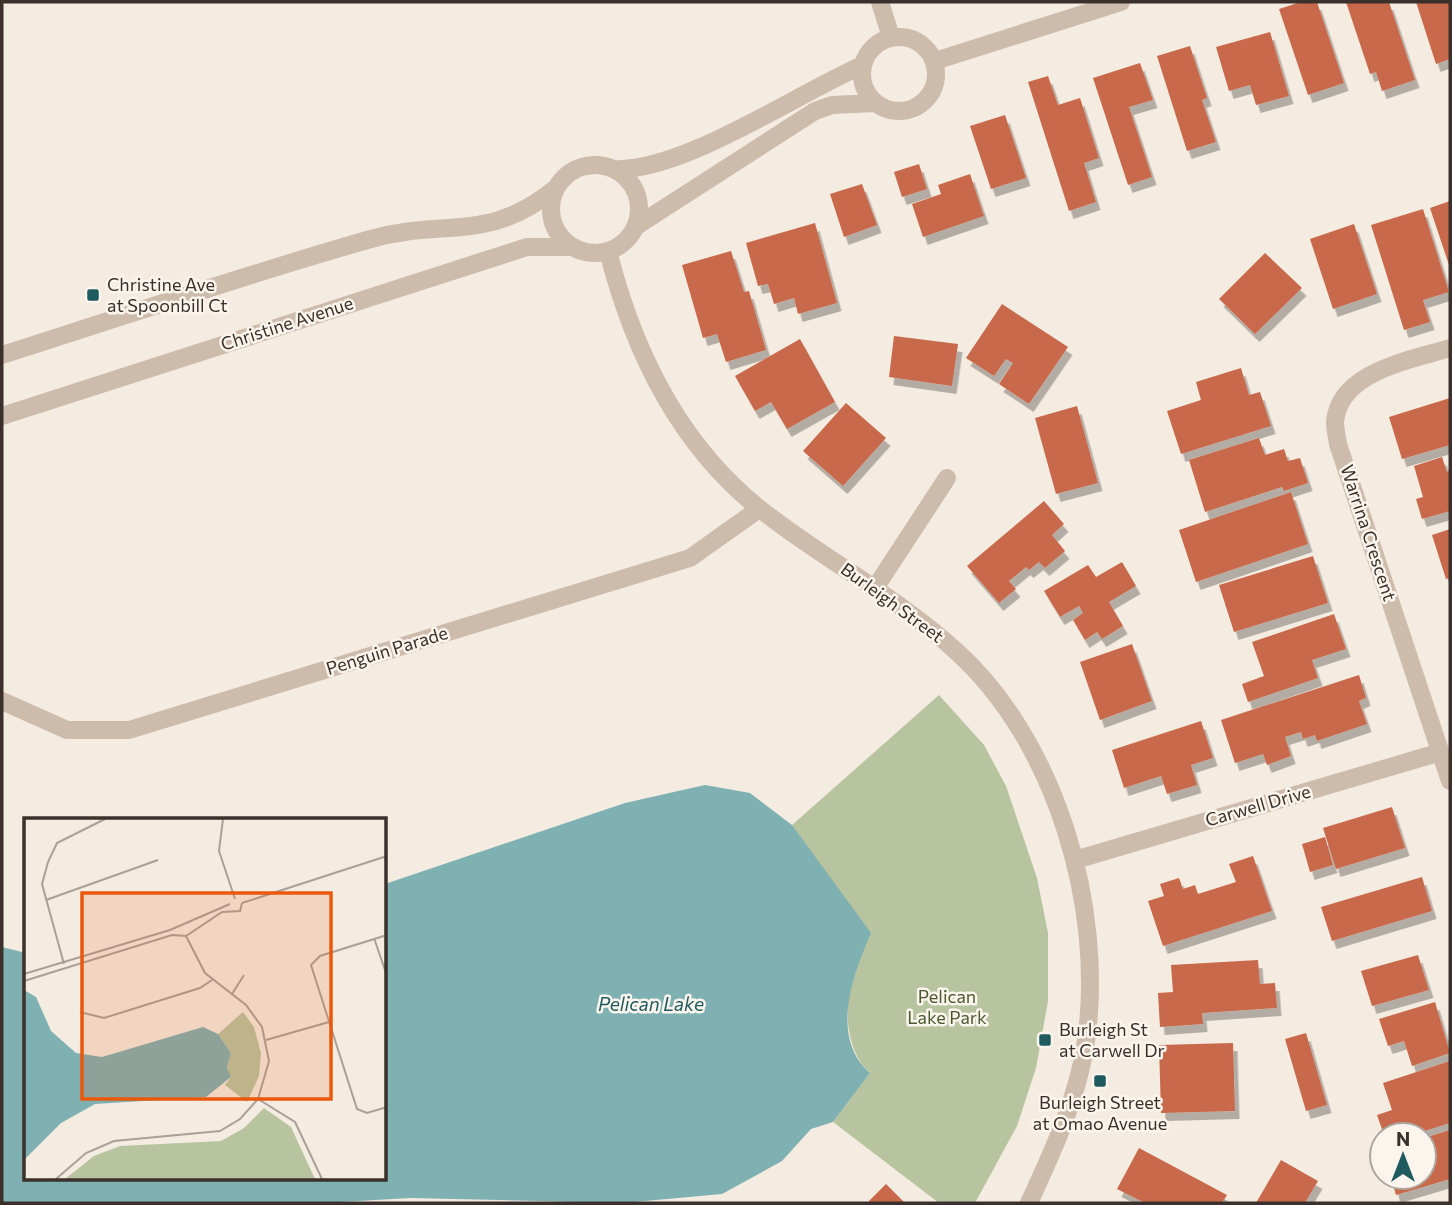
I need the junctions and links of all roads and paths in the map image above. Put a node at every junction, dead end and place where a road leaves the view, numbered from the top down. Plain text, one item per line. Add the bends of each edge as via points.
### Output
1 (880, 2) edge
2 (1121, 2) edge
3 (891, 37) junction
4 (935, 61) junction
5 (863, 65) junction
6 (876, 103) junction
7 (613, 169) junction
8 (556, 188) junction
9 (635, 227) junction
10 (574, 247) junction
11 (608, 251) junction
12 (1450, 348) edge
13 (2, 355) edge
14 (2, 416) edge
15 (947, 478) dead end
16 (759, 509) junction
17 (875, 588) junction
18 (2, 701) edge
19 (1441, 752) junction
20 (1450, 781) edge
21 (1075, 860) junction
22 (1029, 1203) edge

1 - 3 street
2 - 4 street
3 - 4 street via 922,44
3 - 5 street via 873,47
4 - 6 street via 935,85 921,104 898,111
5 - 6 street via 864,86
5 - 7 street via 695,150 637,170
6 - 9 street via 832,105 815,111
7 - 8 street via 581,167 567,174
7 - 9 street via 627,178 637,195
8 - 10 street via 553,224 559,236
8 - 13 street via 517,215 487,224 374,237
9 - 11 street via 621,245
10 - 11 street via 589,253
10 - 14 street, Christine Avenue via 527,247
11 - 16 street, Burleigh Street via 642,358 688,433 717,470
12 - 19 street, Warrina Crescent via 1367,377 1343,398 1335,421 1338,444
15 - 17 street
16 - 17 street, Burleigh Street
16 - 18 street, Penguin Parade via 690,558 129,730 67,730
17 - 21 street, Burleigh Street via 959,653 1011,714 1049,785
19 - 20 street, Warrina Crescent
19 - 21 street, Carwell Drive
21 - 22 street, Burleigh Street via 1088,944 1086,1041 1074,1092

